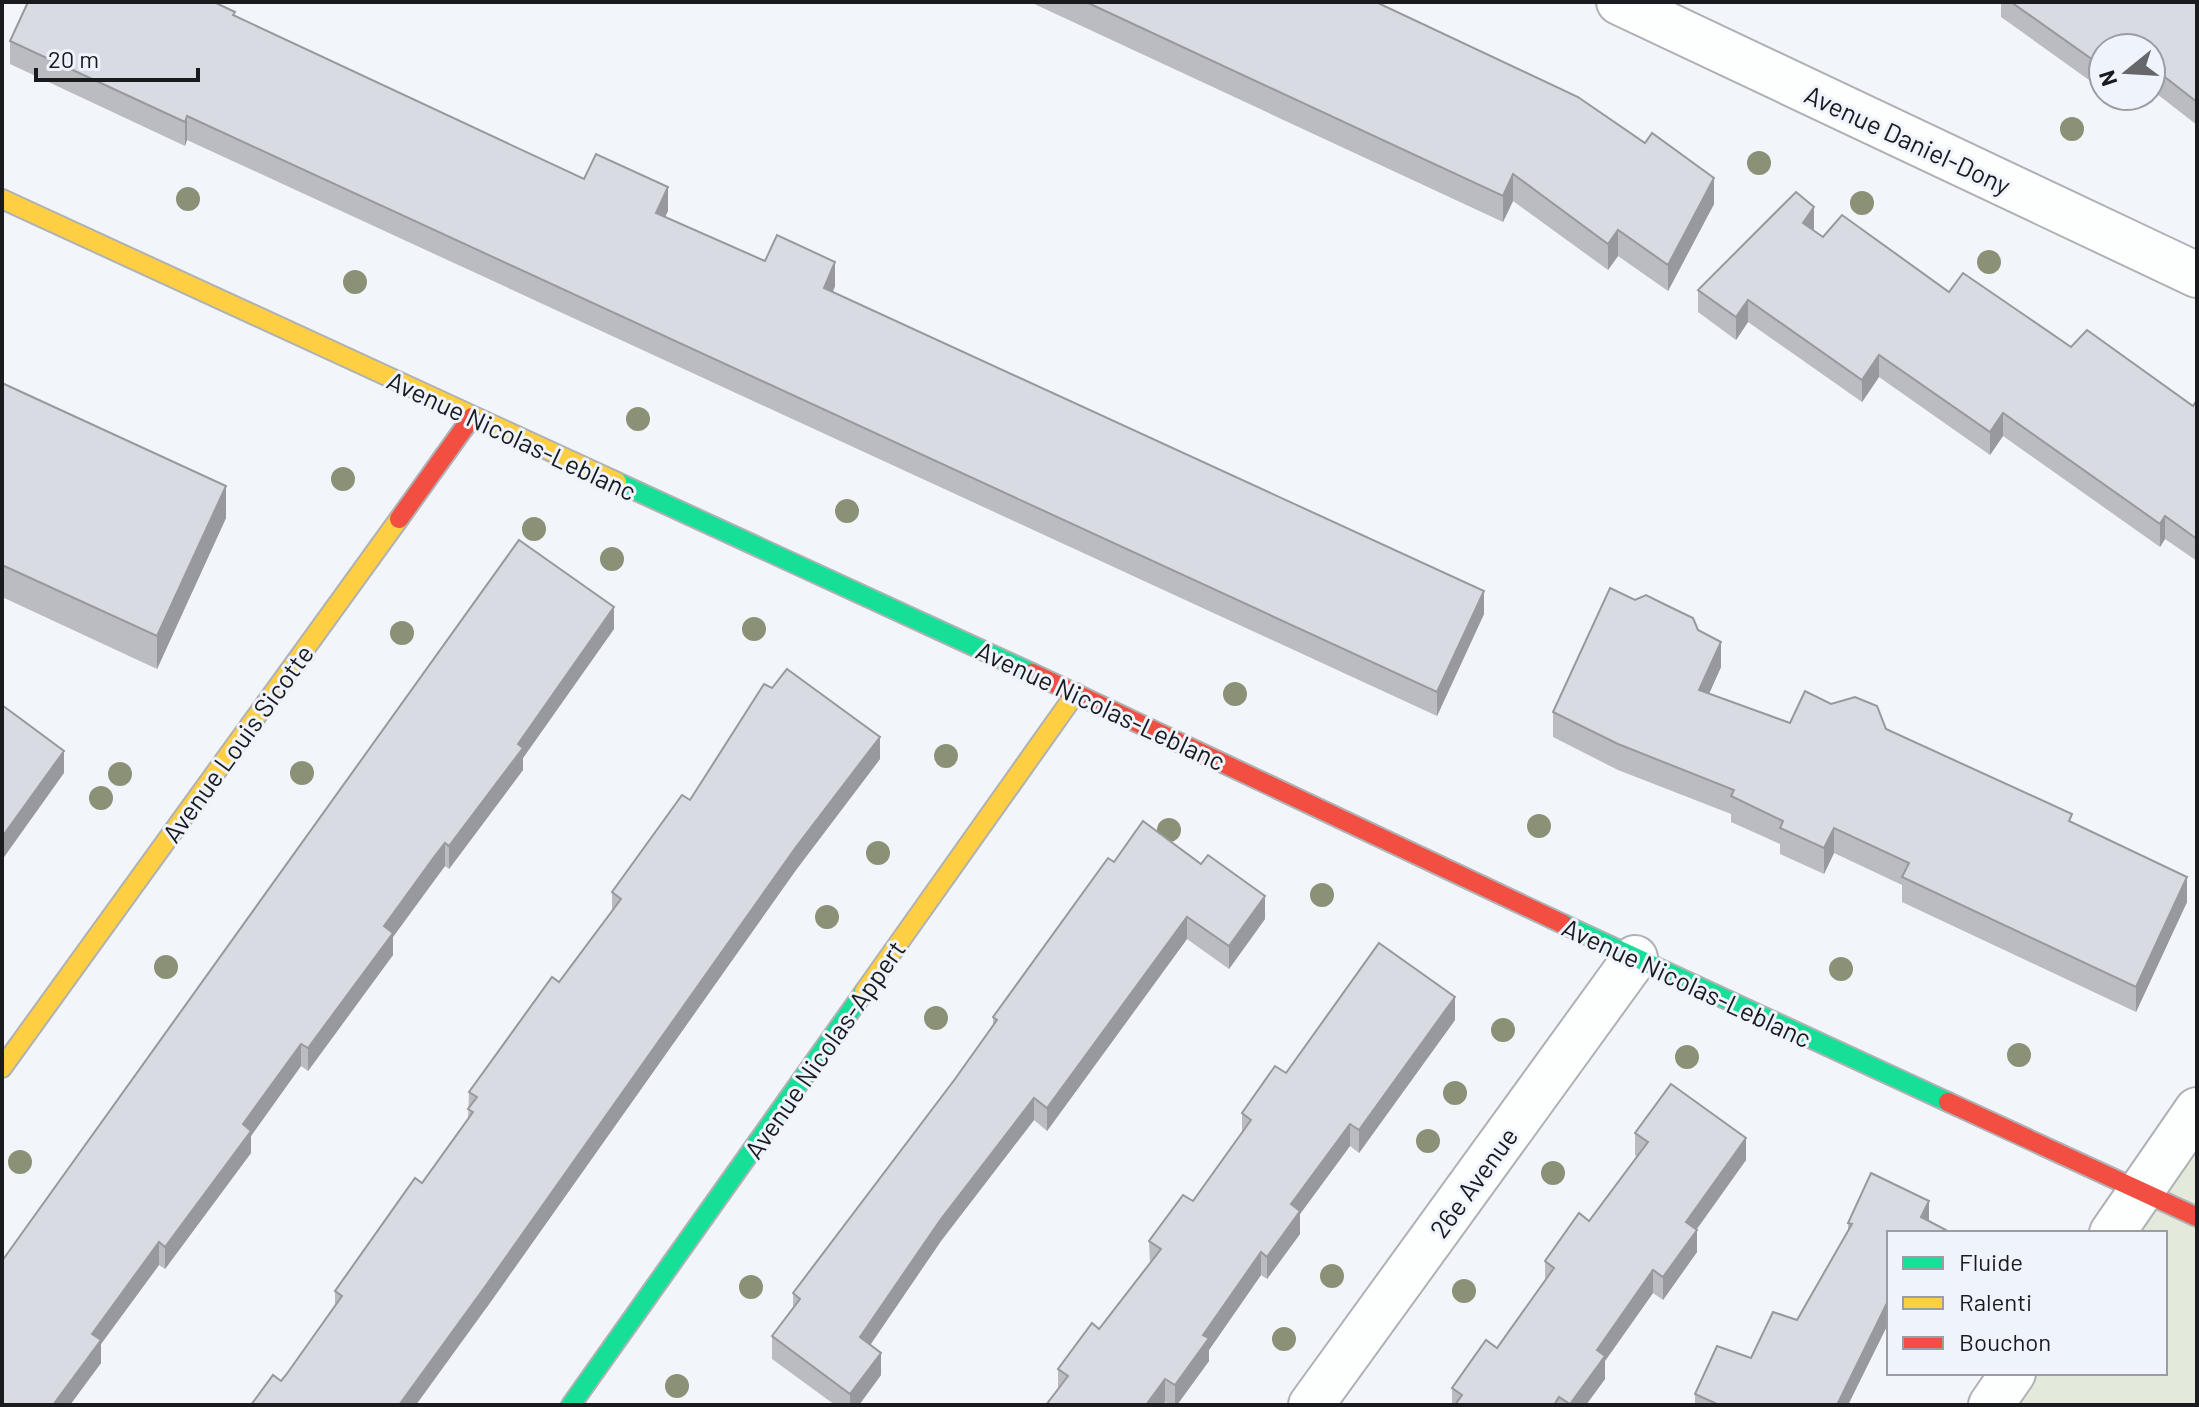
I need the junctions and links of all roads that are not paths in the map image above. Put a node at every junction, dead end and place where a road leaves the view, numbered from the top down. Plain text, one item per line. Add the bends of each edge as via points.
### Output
1 (1619, 2) edge
2 (2, 199) edge
3 (2197, 275) edge
4 (472, 417) junction
5 (1076, 693) junction
6 (1635, 958) junction
7 (2, 1068) edge
8 (2197, 1110) edge
9 (2141, 1192) junction
10 (2197, 1217) edge
11 (2113, 1231) edge
12 (2012, 1375) edge
13 (571, 1405) edge
14 (1311, 1405) edge
15 (1991, 1405) edge

1 - 3 street, Avenue Daniel-Dony
2 - 4 street, Avenue Nicolas-Leblanc
4 - 5 street, Avenue Nicolas-Leblanc
4 - 7 street, Avenue Louis Sicotte
5 - 6 street, Avenue Nicolas-Leblanc
5 - 13 street, Avenue Nicolas-Appert
6 - 9 street, Avenue Nicolas-Leblanc
6 - 14 street, 26e Avenue
8 - 9 street
9 - 10 street, Avenue Nicolas-Leblanc
9 - 11 street
12 - 15 street

